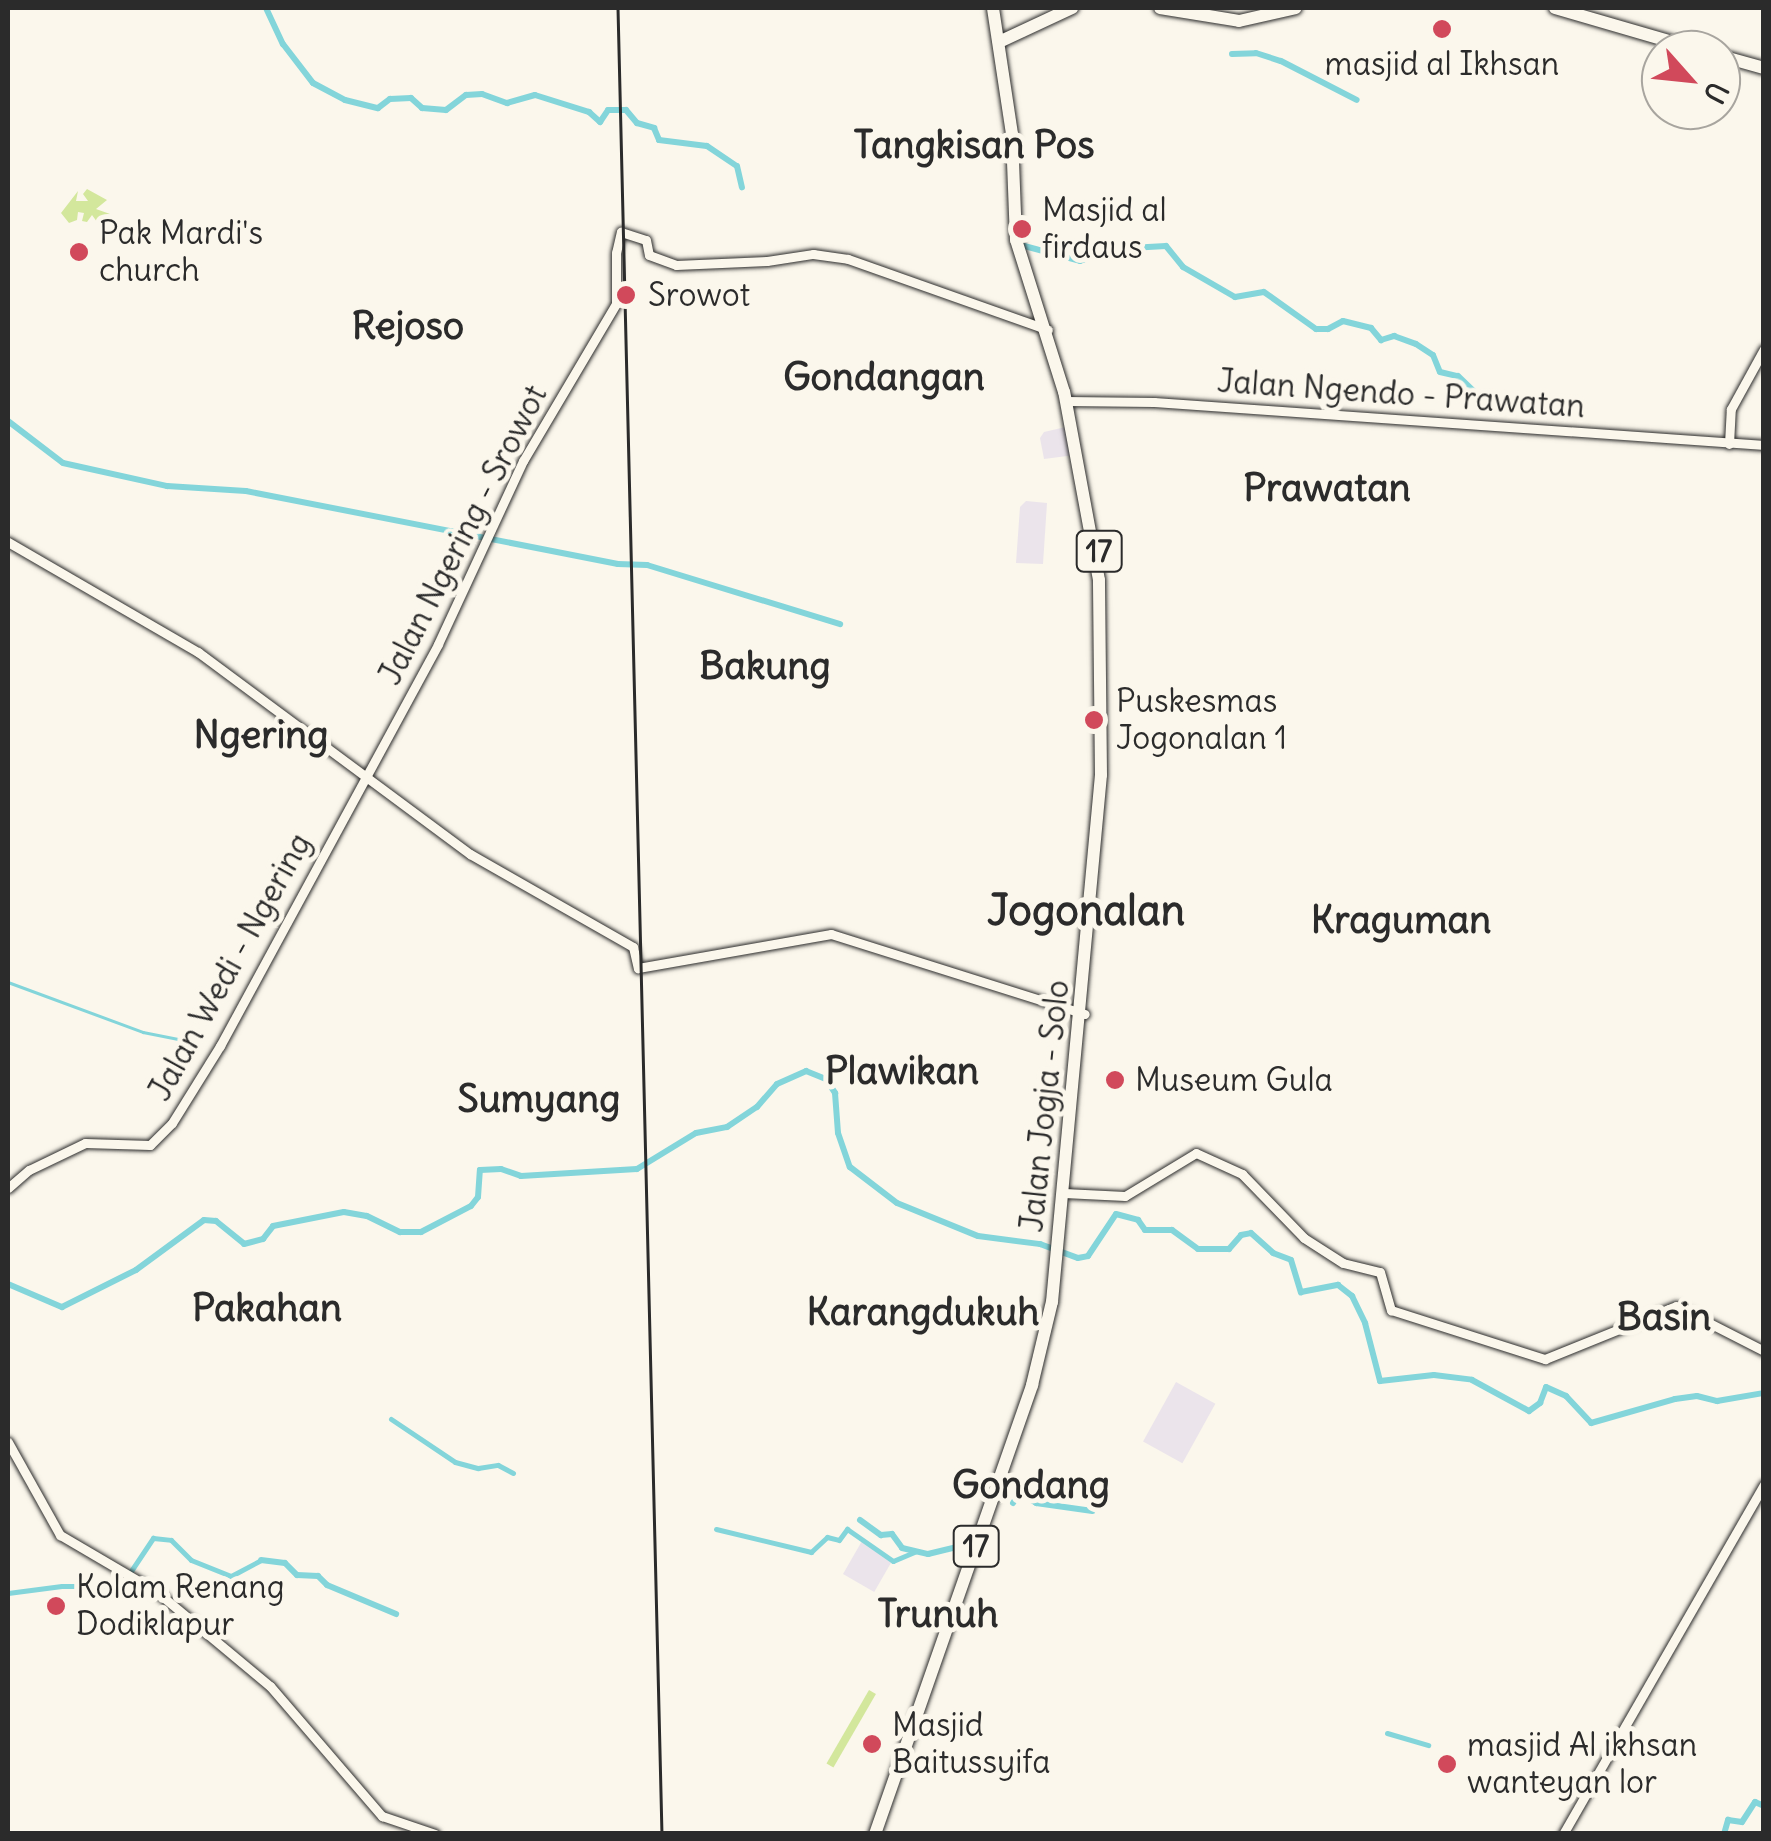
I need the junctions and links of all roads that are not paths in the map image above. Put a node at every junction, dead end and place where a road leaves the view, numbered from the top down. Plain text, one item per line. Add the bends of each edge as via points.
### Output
1 (995, 8) edge
2 (1061, 8) edge
3 (1072, 8) edge
4 (1160, 8) edge
5 (1180, 8) edge
6 (1286, 8) edge
7 (1296, 8) edge
8 (1542, 8) edge
9 (1555, 8) edge
10 (1227, 18) junction
11 (1257, 18) junction
12 (1026, 26) junction
13 (1641, 33) edge
14 (1641, 37) edge
15 (1000, 39) junction
16 (1006, 68) junction
17 (1008, 96) junction
18 (1046, 329) junction
19 (1764, 349) edge
20 (1068, 400) junction
21 (1729, 444) junction
22 (1764, 445) edge
23 (12, 545) edge
24 (366, 776) junction
25 (1083, 1014) junction
26 (8, 1188) edge
27 (1066, 1193) junction
28 (1764, 1351) edge
29 (8, 1442) edge
30 (1764, 1485) edge
31 (878, 1830) edge
32 (1564, 1832) edge
33 (435, 1834) edge

1 - 12 highway via 1004,27
1 - 15 highway, Jalan Jogja - Solo / 17
2 - 12 highway
3 - 12 highway
4 - 10 highway
5 - 10 highway
6 - 11 highway
7 - 11 highway
8 - 14 highway
9 - 13 highway
10 - 11 highway
12 - 15 highway
12 - 16 highway via 1007,44
15 - 16 highway, Jalan Jogja - Solo / 17
15 - 17 highway, Jalan Jogja - Solo / 17
16 - 17 highway, Jalan Jogja - Solo / 17
17 - 18 highway, Jalan Jogja - Solo / 17 via 1019,243
18 - 20 highway, Jalan Jogja - Solo / 17
18 - 24 main road, Jalan Ngering - Srowot via 848,259 812,254 681,265 649,255 649,244 618,235 616,304 531,446
19 - 21 main road via 1732,410
20 - 21 main road, Jalan Ngendo - Prawatan
20 - 25 highway, Jalan Jogja - Solo / 17 via 1099,554 1105,704
21 - 22 main road, Jalan Ngendo - Prawatan
23 - 24 main road via 198,652
24 - 25 main road via 470,854 633,948 638,968 831,934
24 - 26 main road, Jalan Wedi - Ngering via 220,1046 162,1137 146,1145 96,1140 59,1154
25 - 27 highway, Jalan Jogja - Solo / 17
27 - 28 main road via 1125,1196 1196,1154 1242,1174 1290,1225 1343,1263 1380,1272 1390,1310 1550,1358 1676,1306
27 - 31 highway, Jalan Jogja - Solo / 17 via 1052,1302 1032,1385
29 - 33 main road via 58,1533 161,1595 270,1686 381,1820
30 - 32 main road

